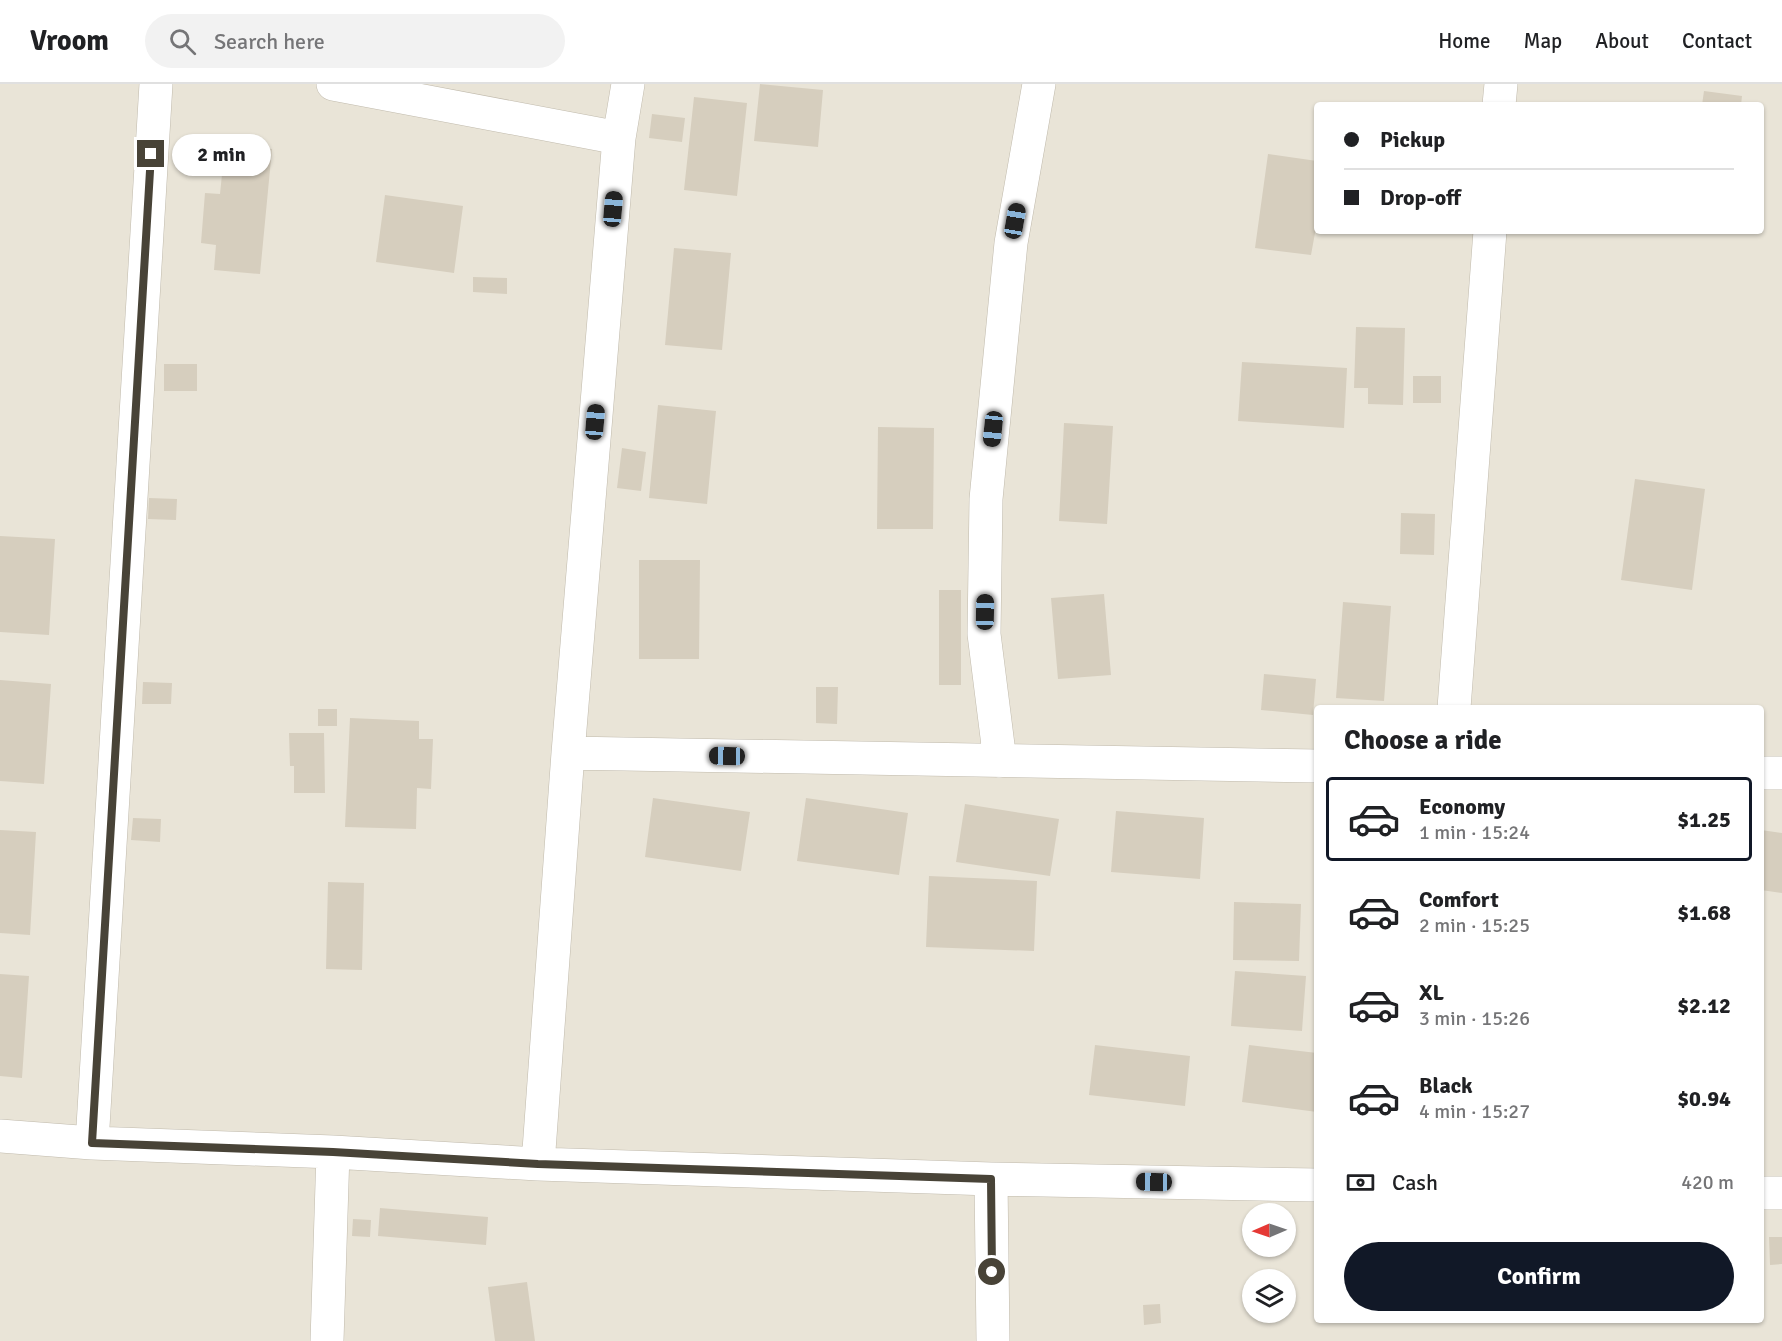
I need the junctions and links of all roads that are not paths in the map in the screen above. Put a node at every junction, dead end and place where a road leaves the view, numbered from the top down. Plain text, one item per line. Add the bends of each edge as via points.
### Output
1 (156, 84) edge
2 (333, 84) edge
3 (628, 84) edge
4 (1039, 84) edge
5 (1501, 84) edge
6 (1499, 102) edge
7 (619, 138) junction
8 (1490, 234) edge
9 (1454, 705) edge
10 (567, 753) junction
11 (1000, 761) junction
12 (1314, 766) edge
13 (1764, 773) edge
14 (1782, 773) edge
15 (0, 1136) edge
16 (92, 1143) junction
17 (333, 1152) junction
18 (538, 1164) junction
19 (991, 1179) junction
20 (1314, 1185) edge
21 (1764, 1193) edge
22 (1782, 1193) edge
23 (327, 1341) edge
24 (993, 1341) edge

1 - 16 street
2 - 7 street
3 - 7 street
4 - 11 street via 1011,243 986,499 984,634
5 - 6 street
7 - 10 street
8 - 9 street
10 - 11 street
10 - 18 street
11 - 12 street
13 - 14 street
15 - 16 street
16 - 17 street
17 - 18 street
17 - 23 street
18 - 19 street
19 - 20 street
19 - 24 street
21 - 22 street

